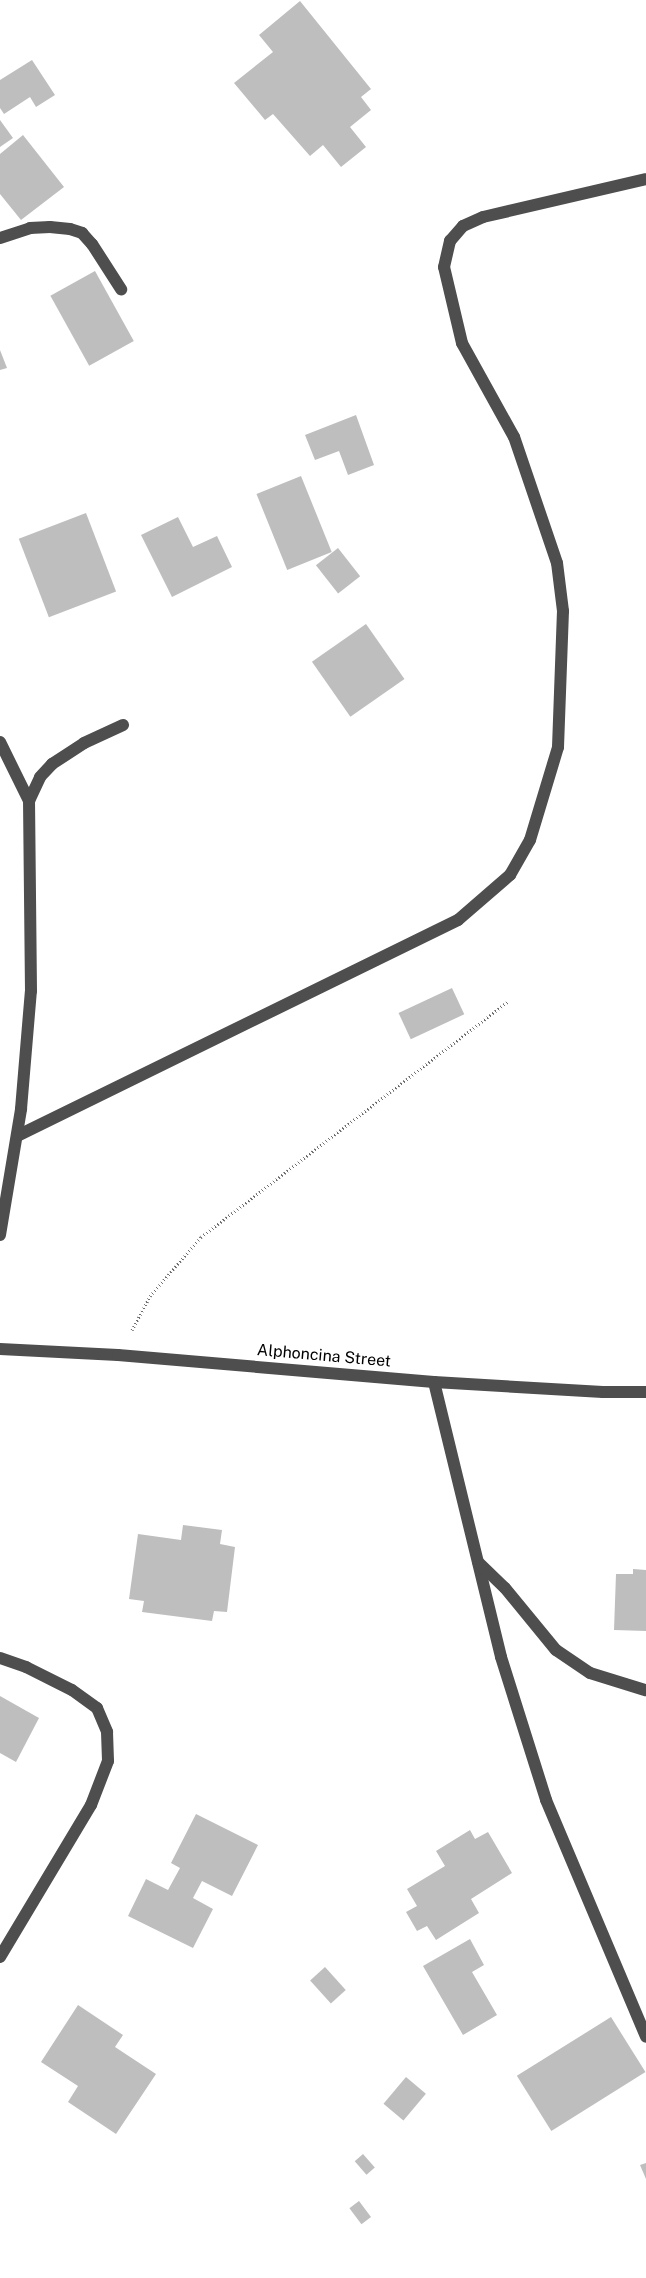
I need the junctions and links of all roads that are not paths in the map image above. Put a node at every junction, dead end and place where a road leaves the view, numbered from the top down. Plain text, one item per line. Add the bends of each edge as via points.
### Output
1 (646, 179) edge
2 (0, 238) edge
3 (121, 289) dead end
4 (123, 725) dead end
5 (0, 742) edge
6 (29, 801) junction
7 (17, 1136) junction
8 (0, 1235) edge
9 (0, 1349) edge
10 (434, 1382) junction
11 (646, 1392) edge
12 (478, 1562) junction
13 (0, 1658) edge
14 (645, 1690) edge
15 (0, 1957) edge
16 (646, 2037) edge

1 - 7 street via 483,217 463,226 450,242 444,267 462,343 514,437 557,563 563,611 558,747 530,840 510,875 458,920
2 - 3 street via 37,228 70,229 82,233
4 - 6 street via 52,764 40,777
5 - 6 street
6 - 7 street via 31,992
7 - 8 street
9 - 10 street, Alphoncina Street via 118,1355
10 - 11 street, Alphoncina Street
10 - 12 street
12 - 14 street via 505,1588 556,1650 590,1673
12 - 16 street via 501,1656 546,1800
13 - 15 street via 72,1690 97,1708 107,1732 108,1761 91,1804

